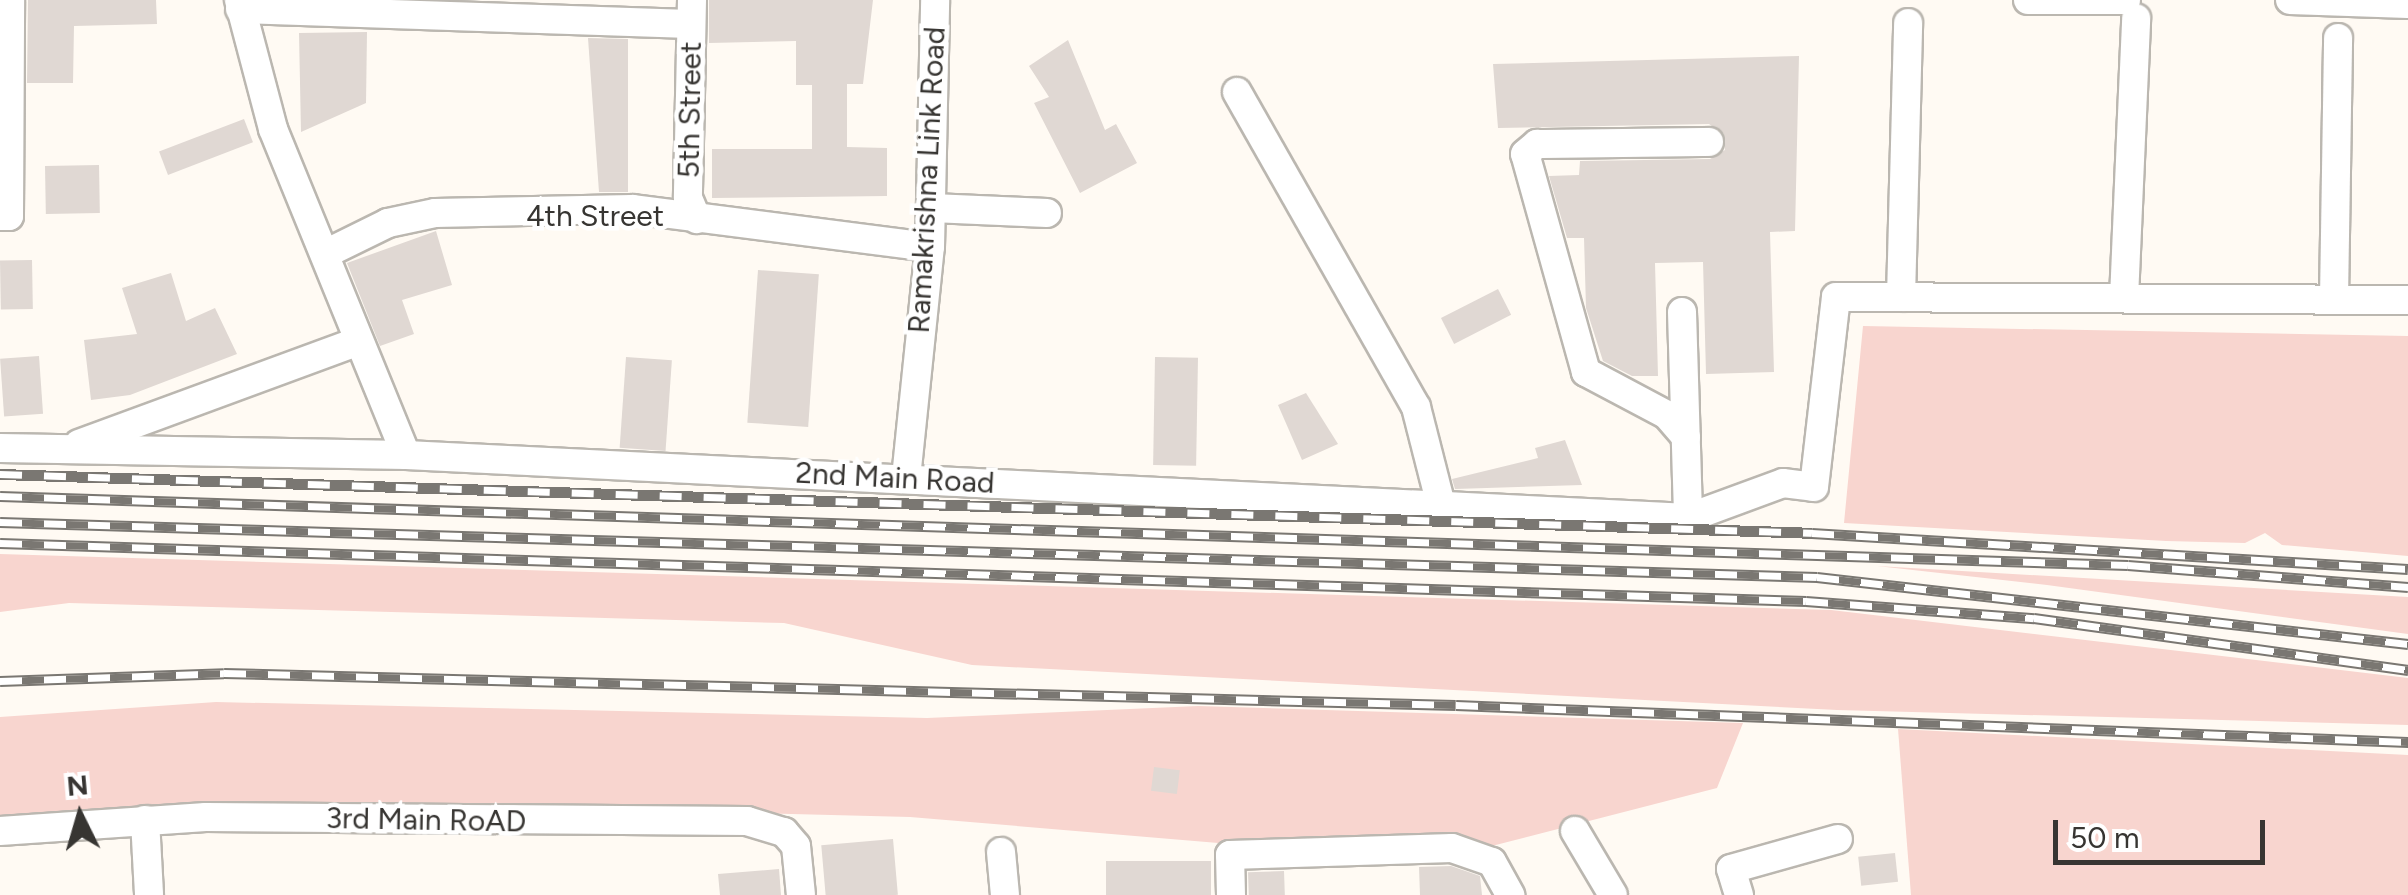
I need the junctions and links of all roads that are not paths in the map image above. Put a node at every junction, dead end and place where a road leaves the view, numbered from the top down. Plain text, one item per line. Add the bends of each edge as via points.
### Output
1 (935, 0) edge
2 (2028, 0) edge
3 (2290, 0) edge
4 (2408, 4) edge
5 (7, 5) edge
6 (240, 5) edge
7 (2131, 9) edge
8 (692, 12) edge
9 (1908, 23) dead end
10 (2338, 38) dead end
11 (1237, 92) dead end
12 (1709, 142) dead end
13 (932, 208) junction
14 (1047, 213) dead end
15 (0, 216) edge
16 (697, 219) junction
17 (930, 247) junction
18 (326, 254) junction
19 (1901, 297) junction
20 (2124, 298) junction
21 (2334, 299) junction
22 (2408, 300) edge
23 (1682, 312) dead end
24 (359, 340) junction
25 (1686, 438) junction
26 (0, 448) edge
27 (64, 449) junction
28 (406, 455) junction
29 (906, 478) junction
30 (1442, 508) junction
31 (1688, 518) junction
32 (145, 820) junction
33 (0, 831) edge
34 (1575, 831) dead end
35 (1838, 839) dead end
36 (1001, 852) dead end
37 (149, 895) edge
38 (802, 895) edge
39 (1005, 895) edge
40 (1231, 895) edge
41 (1510, 895) edge
42 (1613, 895) edge
43 (1740, 895) edge

1 - 13 street, Ramakrishna Link Road
2 - 7 street
3 - 4 street
5 - 15 street via 9,216
6 - 8 street
6 - 18 street via 273,129
7 - 20 street
8 - 16 street, 5th Street via 688,198
9 - 19 street
10 - 21 street
11 - 30 street via 1416,407
12 - 25 street via 1537,144 1525,154 1586,372 1668,416
13 - 14 street
13 - 17 street, Ramakrishna Link Road
16 - 17 street, 4th Street
16 - 18 street, 4th Street via 632,209 435,213 388,223
17 - 29 street, Ramakrishna Link Road
18 - 24 street
19 - 20 street
19 - 31 street, 2nd Main Road via 1836,297 1814,487 1783,483
20 - 21 street
21 - 22 street
23 - 25 street
24 - 27 street
24 - 28 street
25 - 31 street
26 - 27 street, 2nd Main Road
27 - 28 street, 2nd Main Road
28 - 29 street, 2nd Main Road
29 - 30 street, 2nd Main Road
30 - 31 street, 2nd Main Road
32 - 33 street, 3rd Main RoAD
32 - 37 street
32 - 38 street, 3rd Main RoAD via 747,821 784,832 796,846
34 - 42 street
35 - 43 street via 1731,868
36 - 39 street
40 - 41 street via 1230,854 1452,848 1492,862

